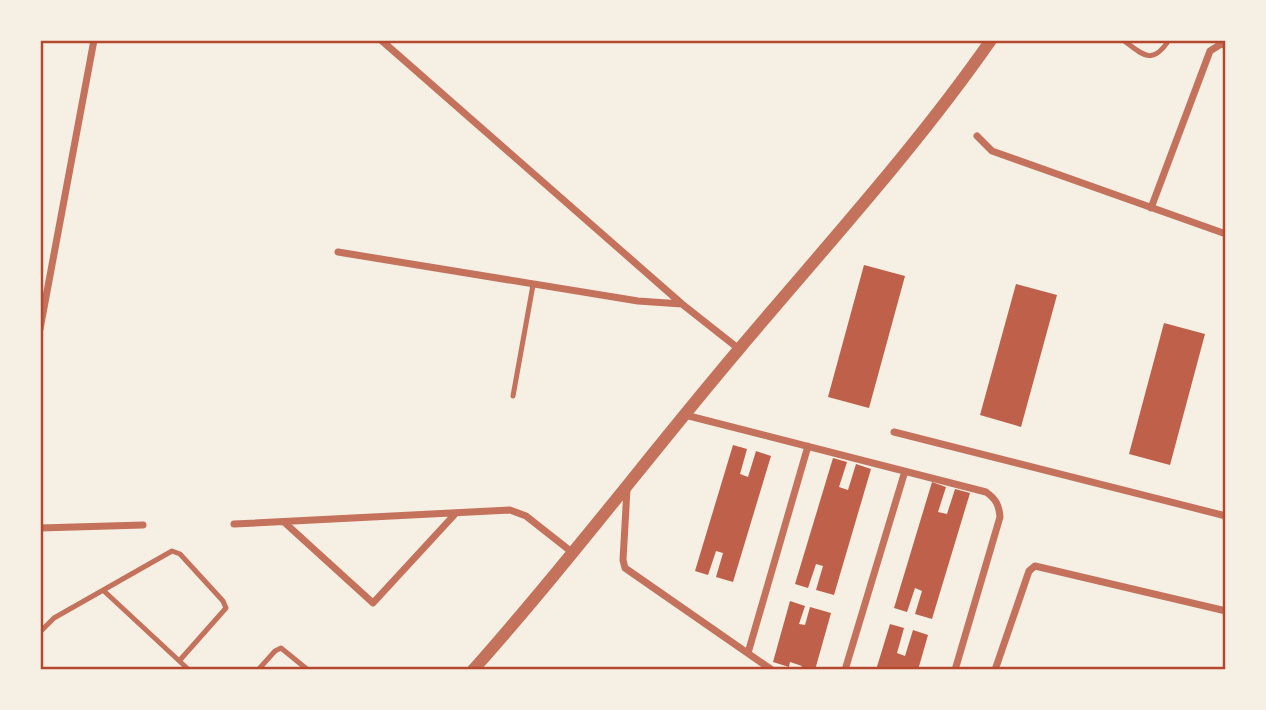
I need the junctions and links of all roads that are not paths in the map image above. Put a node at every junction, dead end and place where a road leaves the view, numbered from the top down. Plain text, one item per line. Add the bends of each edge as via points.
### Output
1 (94, 40) edge
2 (381, 40) edge
3 (991, 40) edge
4 (1124, 40) edge
5 (1169, 40) edge
6 (1226, 46) edge
7 (977, 136) dead end
8 (1151, 208) junction
9 (1226, 234) edge
10 (338, 252) dead end
11 (533, 285) junction
12 (682, 304) junction
13 (40, 329) edge
14 (739, 349) junction
15 (513, 396) dead end
16 (685, 415) junction
17 (894, 432) dead end
18 (808, 446) junction
19 (905, 471) junction
20 (627, 486) junction
21 (456, 513) junction
22 (1226, 516) edge
23 (284, 522) junction
24 (143, 524) dead end
25 (234, 524) dead end
26 (40, 528) edge
27 (573, 553) junction
28 (104, 591) junction
29 (1226, 611) edge
30 (40, 632) edge
31 (748, 653) junction
32 (180, 660) junction
33 (475, 669) edge
34 (189, 670) edge
35 (258, 670) edge
36 (307, 670) edge
37 (772, 670) edge
38 (845, 670) edge
39 (955, 670) edge
40 (995, 670) edge

1 - 13 street
2 - 12 street
3 - 14 street via 882,183
4 - 5 lane via 1149,57 1162,51
6 - 8 street via 1210,51
7 - 8 street via 992,151
8 - 9 street
10 - 11 street
11 - 12 street
11 - 15 lane
12 - 14 street
14 - 16 street
16 - 18 street
16 - 20 street
17 - 22 street
18 - 19 street
18 - 31 street
19 - 38 street
19 - 39 street via 986,492 999,505 1000,517
20 - 27 street
20 - 31 street via 625,568
21 - 23 street
21 - 23 street via 373,603
21 - 27 street via 516,511
23 - 25 street
24 - 26 street
27 - 33 street
28 - 30 lane via 54,618
28 - 32 lane
28 - 32 lane via 172,551 180,554 226,608
29 - 40 street via 1035,566
31 - 37 street
32 - 34 lane
35 - 36 lane via 281,648

